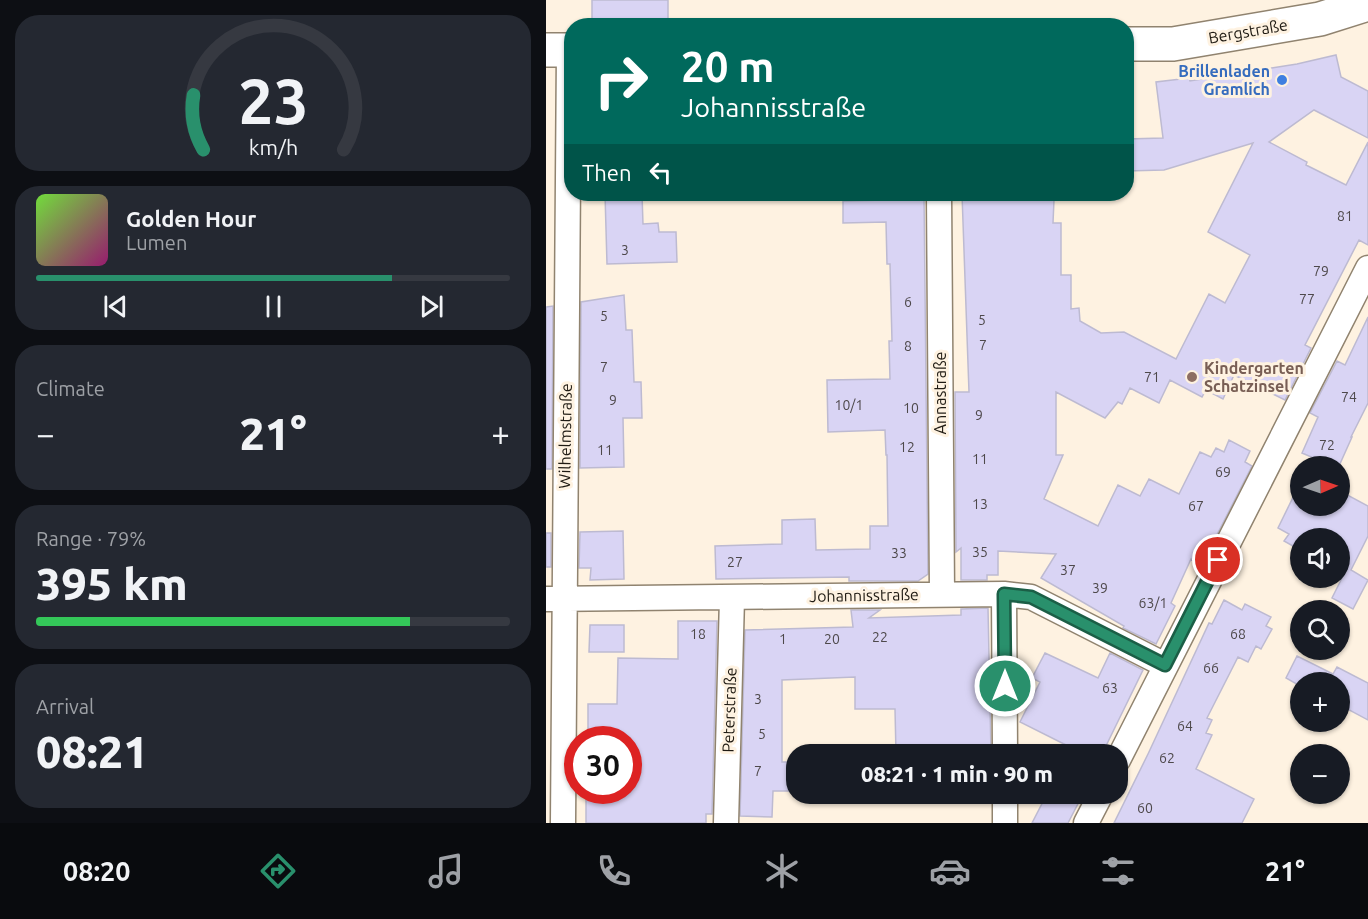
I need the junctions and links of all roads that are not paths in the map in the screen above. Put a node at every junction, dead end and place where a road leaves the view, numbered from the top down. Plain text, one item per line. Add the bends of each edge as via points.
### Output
1 (1368, 4) edge
2 (1134, 44) edge
3 (562, 50) edge
4 (939, 201) edge
5 (1368, 268) edge
6 (942, 593) junction
7 (1004, 594) junction
8 (732, 598) junction
9 (555, 599) edge
10 (1165, 665) junction
11 (1005, 744) edge
12 (1126, 744) edge
13 (1005, 804) edge
14 (1096, 804) edge
15 (563, 823) edge
16 (726, 823) edge
17 (1005, 823) edge
18 (1086, 823) edge

1 - 2 main road, Bergstraße via 1320,19 1173,44
3 - 9 street, Wilhelmstraße
4 - 6 street, Annastraße
5 - 10 street
6 - 7 street, Johannisstraße
6 - 8 street, Johannisstraße
7 - 10 street, Johannisstraße via 1031,597
7 - 11 street
8 - 9 street, Johannisstraße
8 - 16 street, Peterstraße
9 - 15 street, Wilhelmstraße
10 - 12 street
13 - 17 street
14 - 18 street

